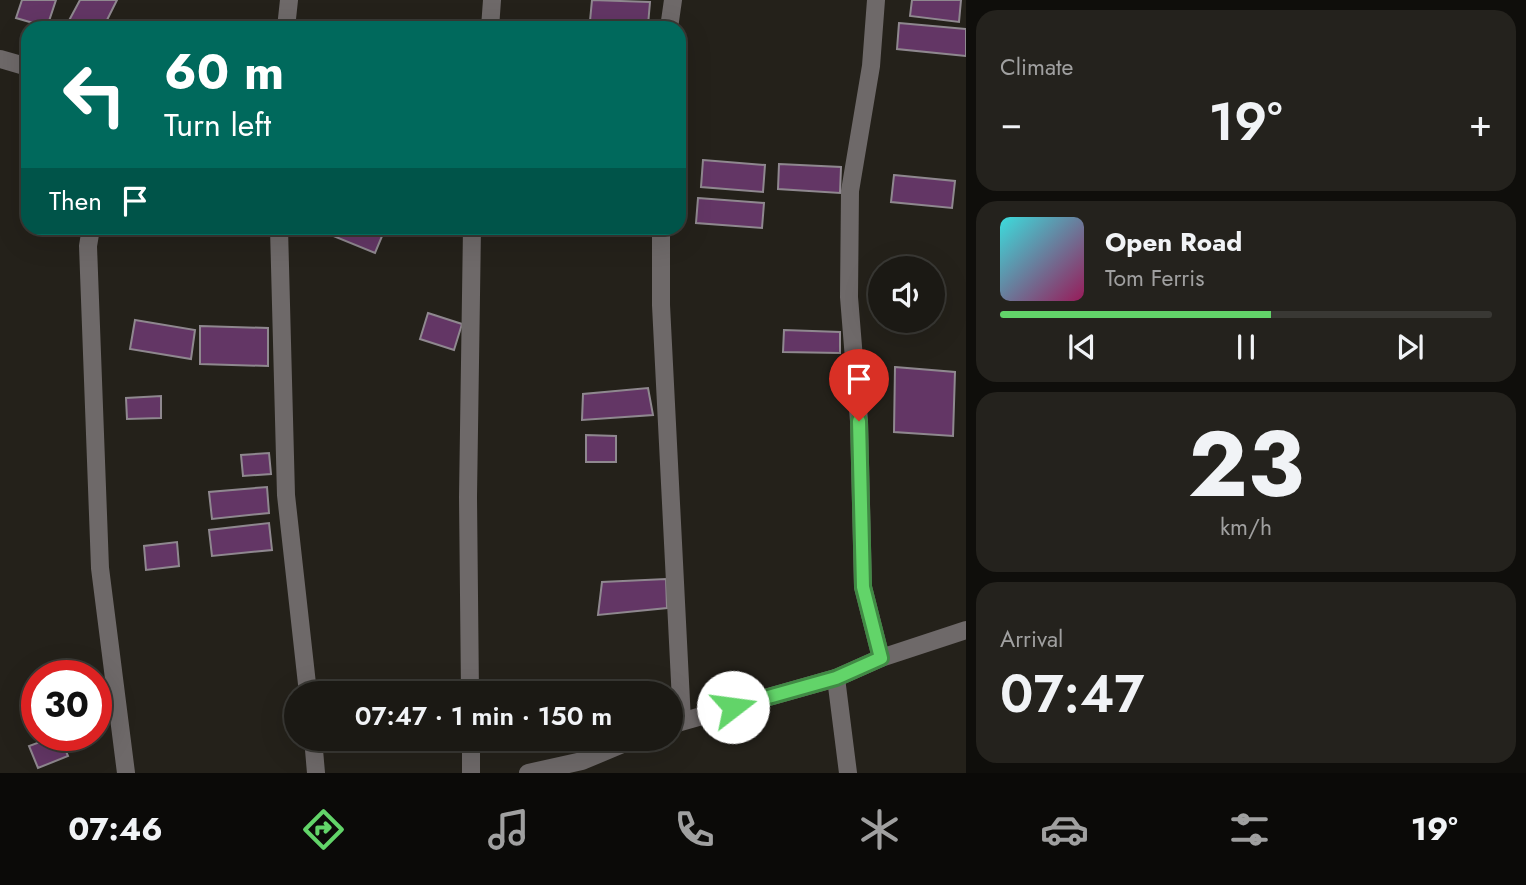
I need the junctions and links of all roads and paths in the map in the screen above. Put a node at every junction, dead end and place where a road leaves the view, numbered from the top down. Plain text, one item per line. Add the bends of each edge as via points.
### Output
1 (289, 0) edge
2 (492, 0) edge
3 (673, 0) edge
4 (876, 0) edge
5 (287, 21) edge
6 (490, 21) edge
7 (670, 21) edge
8 (0, 59) edge
9 (21, 65) edge
10 (90, 235) edge
11 (279, 235) edge
12 (472, 235) edge
13 (661, 235) edge
14 (966, 630) edge
15 (881, 658) junction
16 (836, 678) junction
17 (307, 681) edge
18 (470, 681) edge
19 (675, 681) edge
20 (683, 721) edge
21 (314, 751) edge
22 (471, 751) edge
23 (606, 751) edge
24 (126, 773) edge
25 (316, 773) edge
26 (471, 773) edge
27 (528, 773) edge
28 (848, 773) edge

1 - 5 street
2 - 6 street
3 - 7 street
4 - 15 street via 871,66 850,191 849,298 859,421 863,587
8 - 9 street
10 - 24 street via 100,568
11 - 17 street via 286,495
12 - 18 street
13 - 19 street
14 - 15 street
15 - 16 street
16 - 20 street
16 - 28 street
21 - 25 street
22 - 26 street
23 - 27 street

